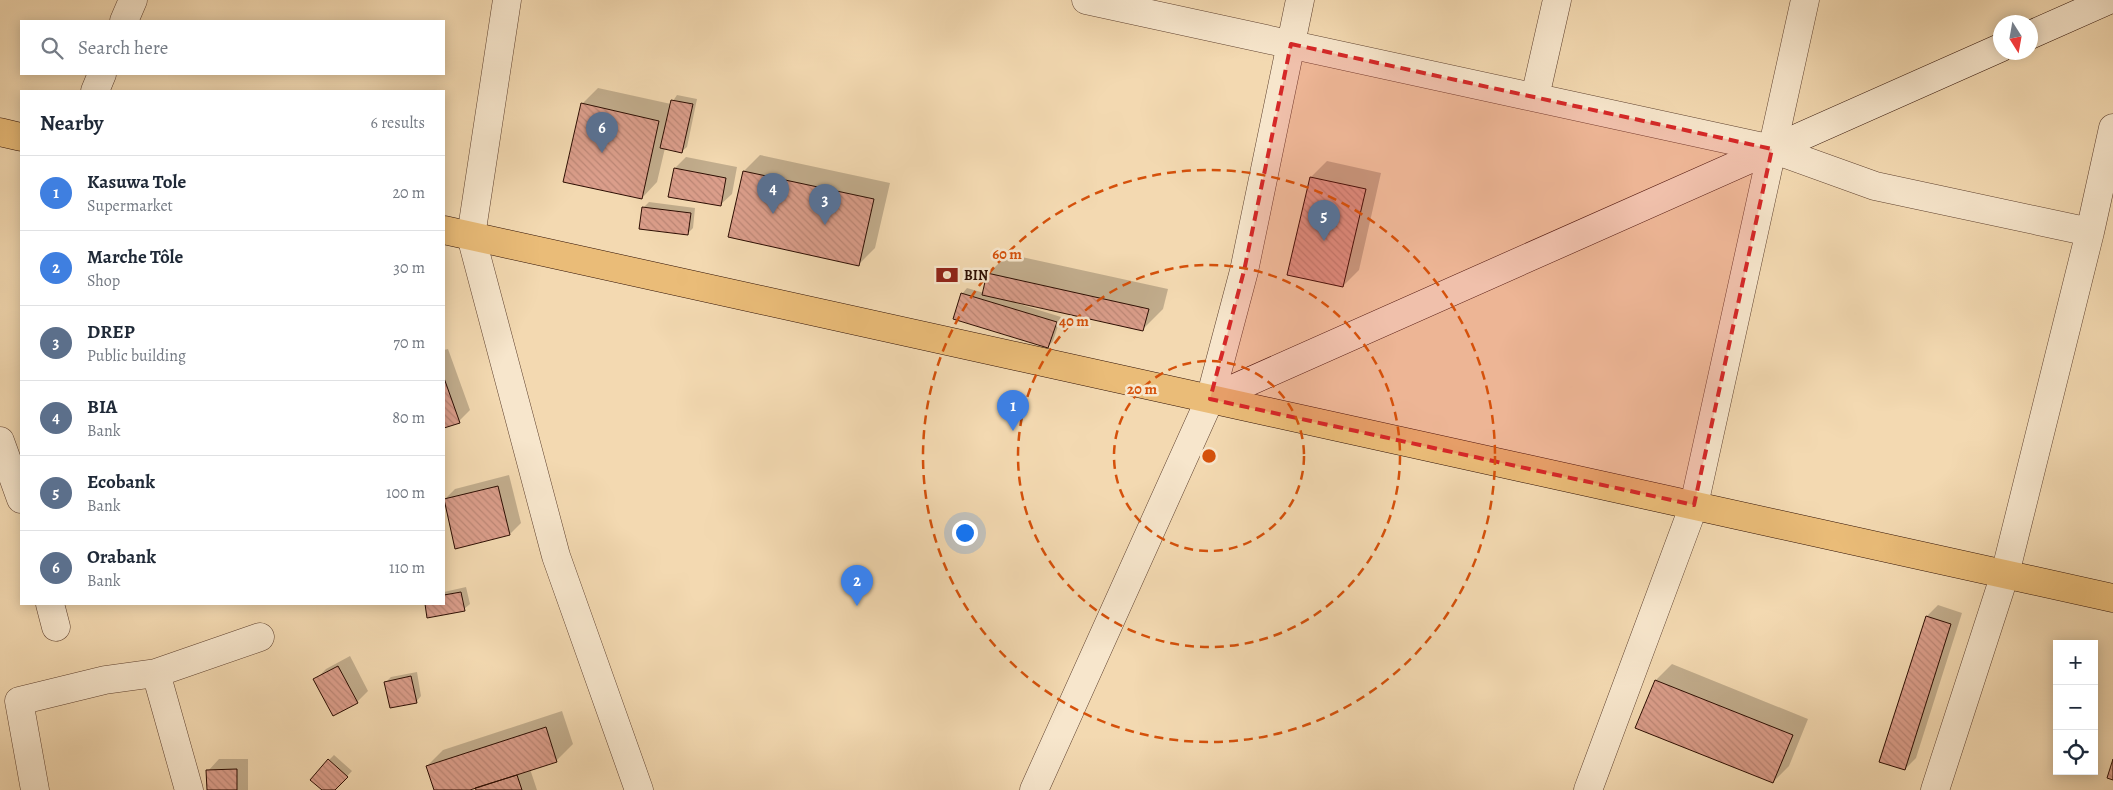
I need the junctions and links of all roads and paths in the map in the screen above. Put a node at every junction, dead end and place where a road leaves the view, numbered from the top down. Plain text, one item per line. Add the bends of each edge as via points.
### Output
1 (133, 0) edge
2 (507, 0) edge
3 (1086, 0) edge
4 (1300, 0) edge
5 (1557, 0) edge
6 (1805, 0) edge
7 (2109, 0) edge
8 (124, 20) edge
9 (2038, 31) edge
10 (1291, 44) junction
11 (1993, 51) edge
12 (102, 75) edge
13 (95, 90) edge
14 (1535, 97) junction
15 (2113, 128) edge
16 (0, 132) edge
17 (20, 137) edge
18 (1772, 149) junction
19 (445, 230) edge
20 (2090, 232) junction
21 (471, 236) junction
22 (1210, 399) junction
23 (0, 441) edge
24 (20, 496) edge
25 (1694, 505) junction
26 (2006, 574) junction
27 (2113, 598) edge
28 (260, 638) dead end
29 (156, 673) junction
30 (10, 702) edge
31 (35, 790) edge
32 (189, 790) edge
33 (639, 790) edge
34 (1034, 790) edge
35 (1588, 790) edge
36 (1935, 790) edge

1 - 8 street
2 - 21 street
3 - 10 street
4 - 10 street
5 - 14 street
6 - 18 street
7 - 9 street
10 - 14 street
10 - 22 street via 1244,271
11 - 18 street
12 - 13 street
14 - 18 street
15 - 20 street
16 - 17 main road
18 - 20 street via 1875,186
18 - 22 street
18 - 25 street
19 - 21 main road
20 - 26 street
21 - 22 main road
21 - 33 street via 556,556
22 - 25 main road
22 - 34 street
23 - 24 street
25 - 26 main road
25 - 35 street
26 - 27 main road
26 - 36 street
28 - 29 street
29 - 30 street via 105,680
29 - 32 street
30 - 31 street

